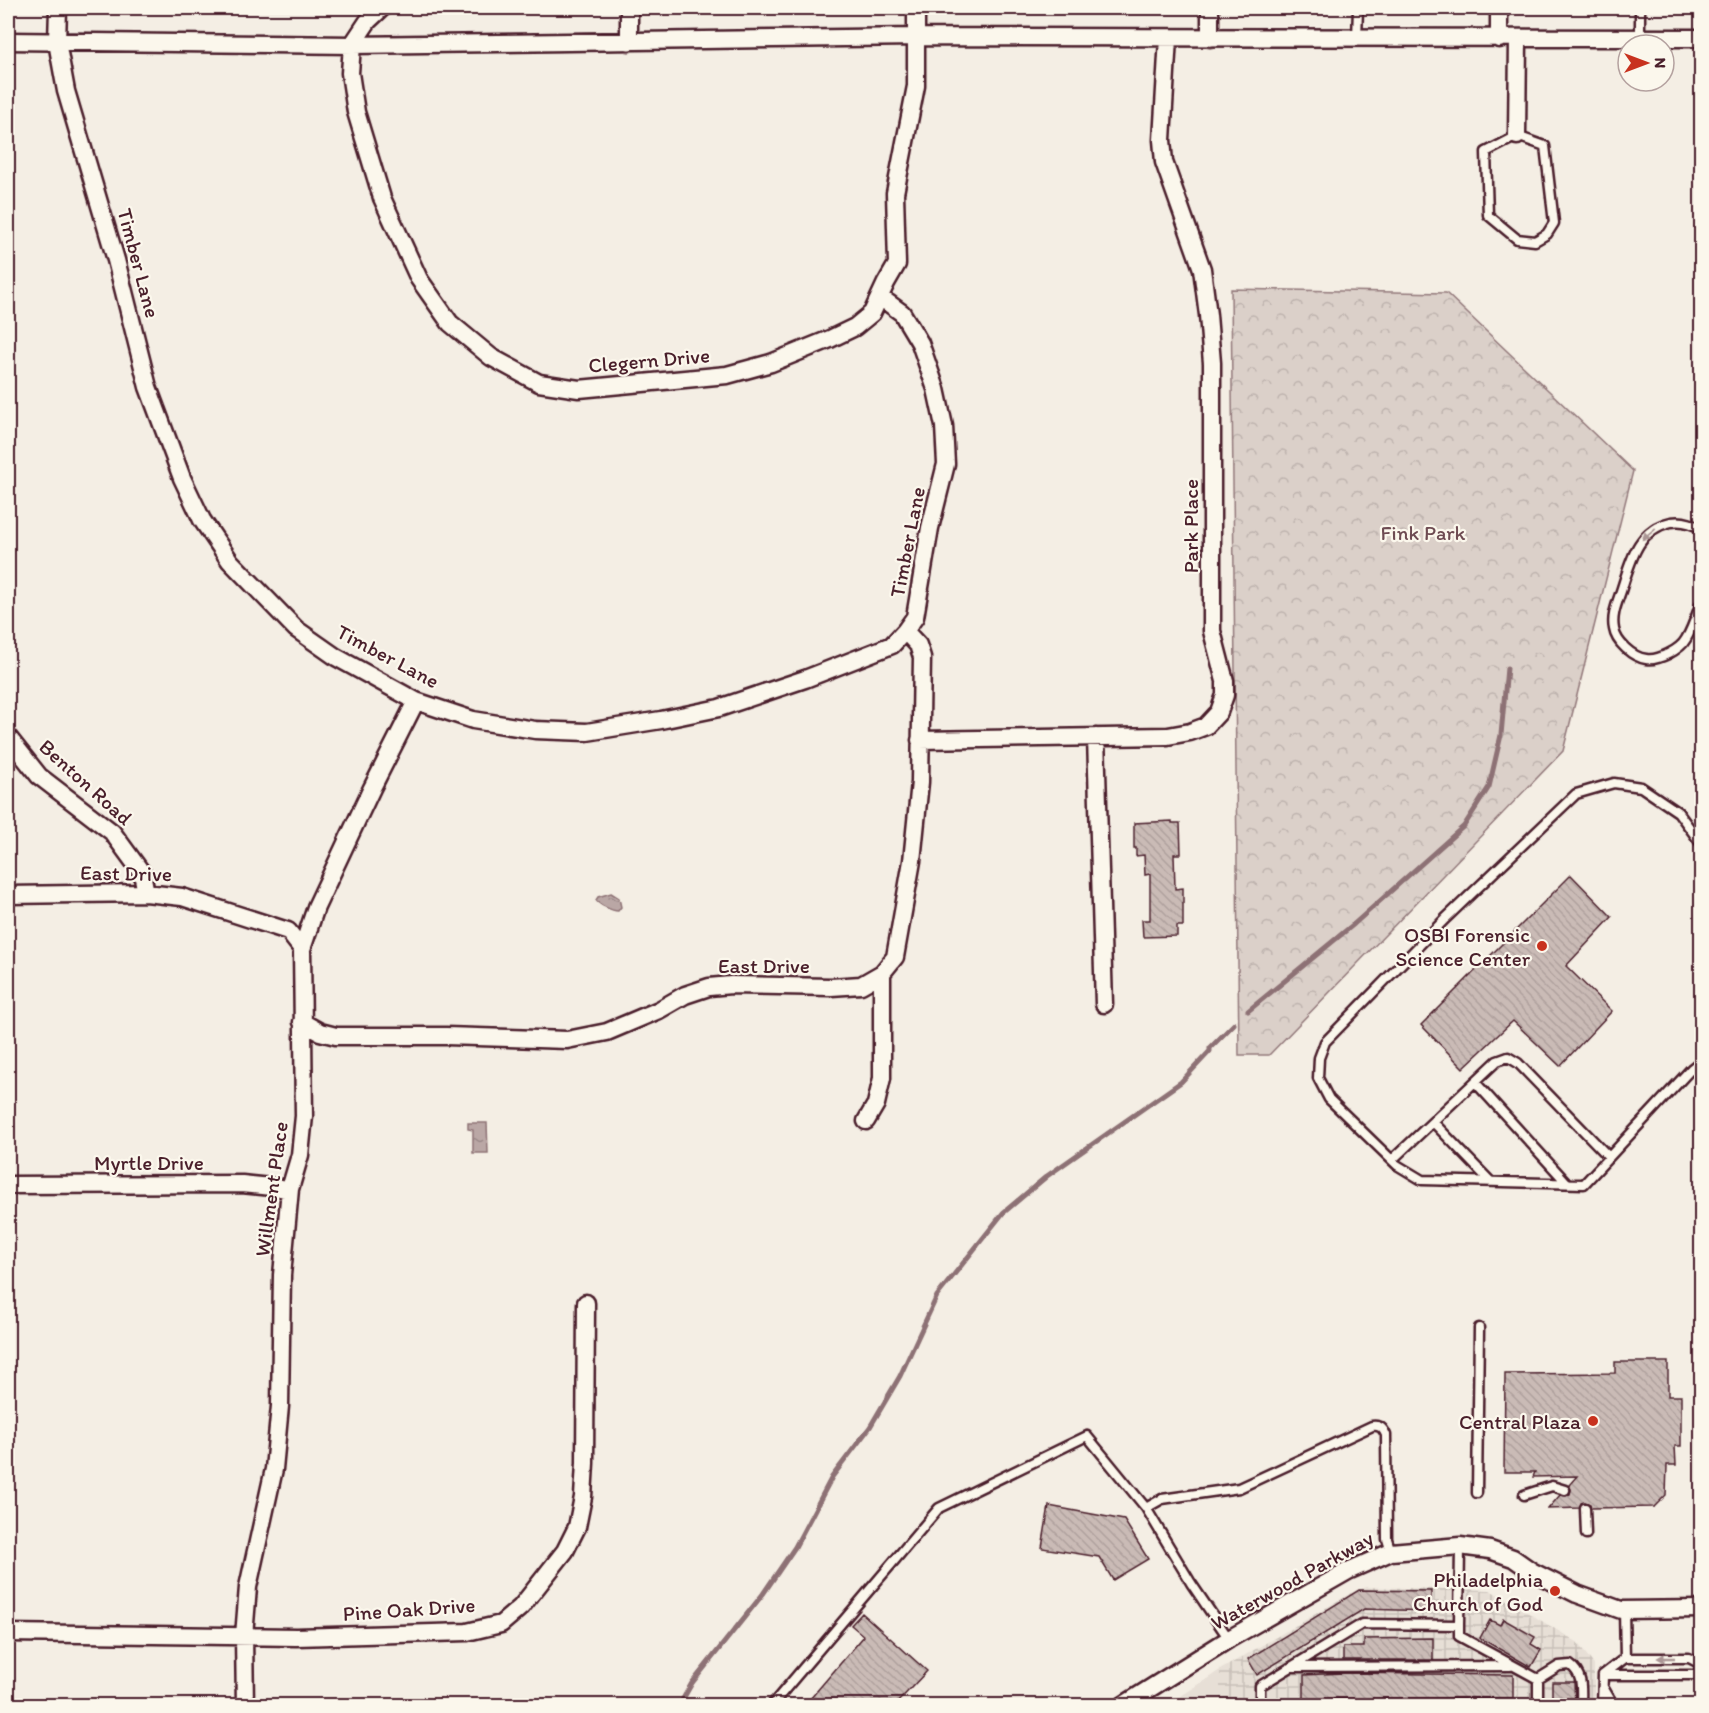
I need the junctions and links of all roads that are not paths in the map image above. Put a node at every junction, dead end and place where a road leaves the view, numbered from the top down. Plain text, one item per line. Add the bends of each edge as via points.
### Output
1 (58, 8) edge
2 (381, 8) edge
3 (629, 8) edge
4 (916, 8) edge
5 (1210, 8) edge
6 (1358, 8) edge
7 (1499, 8) edge
8 (1640, 8) edge
9 (1640, 33) edge
10 (916, 37) junction
11 (1168, 38) junction
12 (1210, 38) junction
13 (1616, 38) edge
14 (1676, 38) edge
15 (1701, 38) edge
16 (1357, 39) junction
17 (1499, 39) junction
18 (1518, 39) junction
19 (8, 41) edge
20 (57, 42) junction
21 (629, 42) junction
22 (352, 45) junction
23 (1517, 136) junction
24 (880, 297) junction
25 (1701, 529) edge
26 (1701, 600) edge
27 (905, 631) junction
28 (417, 702) junction
29 (8, 737) edge
30 (1096, 737) junction
31 (920, 740) junction
32 (1701, 845) edge
33 (146, 893) junction
34 (8, 895) edge
35 (302, 949) junction
36 (882, 973) junction
37 (1104, 1004) dead end
38 (302, 1022) junction
39 (1701, 1036) edge
40 (1701, 1061) edge
41 (1475, 1082) junction
42 (866, 1120) dead end
43 (1433, 1122) junction
44 (1610, 1157) junction
45 (1392, 1160) junction
46 (1490, 1181) junction
47 (1567, 1183) junction
48 (8, 1185) edge
49 (290, 1189) junction
50 (586, 1303) dead end
51 (1479, 1328) dead end
52 (1565, 1490) dead end
53 (1477, 1493) dead end
54 (1524, 1495) dead end
55 (1146, 1508) junction
56 (1585, 1508) dead end
57 (1586, 1534) dead end
58 (1460, 1546) junction
59 (1391, 1552) junction
60 (1701, 1609) edge
61 (1624, 1610) junction
62 (1459, 1625) junction
63 (8, 1633) edge
64 (244, 1636) junction
65 (1229, 1639) junction
66 (1625, 1658) junction
67 (1514, 1666) junction
68 (1291, 1667) junction
69 (1701, 1669) edge
70 (1603, 1675) junction
71 (1701, 1675) edge
72 (1538, 1679) junction
73 (1603, 1687) junction
74 (245, 1706) edge
75 (771, 1706) edge
76 (1122, 1706) edge
77 (1260, 1706) edge
78 (1538, 1706) edge
79 (1581, 1706) edge
80 (1602, 1706) edge
81 (1614, 1706) edge

1 - 20 street, Timber Lane
2 - 22 street
3 - 21 street
4 - 10 street, Clegern Drive
5 - 12 street
6 - 16 lane
7 - 17 street
8 - 9 lane
10 - 11 street
10 - 21 street
10 - 24 street, Clegern Drive via 916,86 895,193 897,264
11 - 12 street
11 - 30 street, Park Place via 1164,162 1202,269 1209,324 1212,631 1225,695 1206,726 1190,732
12 - 16 street
13 - 18 street
14 - 15 street
16 - 17 street
17 - 18 street
18 - 23 street
19 - 20 street
20 - 22 street
20 - 28 street, Timber Lane via 66,92 116,260 148,387 202,520 230,561 296,629 336,657
21 - 22 street
22 - 24 street, Clegern Drive via 350,73 356,112 382,198 418,279 458,330 491,357 539,383 579,389 727,375 771,363 855,327 872,313
23 - 23 lane via 1545,146 1554,223 1535,241 1517,238 1488,215 1486,152
24 - 27 street, Timber Lane via 902,313 920,343 944,426 946,464 915,617
25 -> 26 lane via 1680,520 1662,524 1644,535 1633,554 1613,619 1614,631 1631,652 1646,659 1661,657 1686,640
27 - 28 street, Timber Lane via 892,645 864,657 719,708 587,732 535,730 472,720
27 - 31 street via 918,645 922,657
28 - 35 street, Willment Place via 316,907
29 - 33 street, Benton Road via 39,776 112,832 142,873
30 - 31 street, Park Place
30 - 37 street
31 - 36 street via 912,861 902,925 895,957
32 - 45 lane via 1678,812 1641,787 1614,783 1576,794 1445,919 1325,1042 1319,1058 1318,1078 1329,1099
33 - 34 street, East Drive
33 - 35 street, East Drive via 182,897 272,925 288,931
35 - 38 street, Willment Place
36 - 38 street, East Drive via 861,985 709,987 607,1032 567,1040 336,1036
36 - 42 street via 882,1078 876,1104
38 - 49 street, Willment Place via 304,1116 300,1155
39 - 40 lane
40 - 44 lane
41 - 43 lane
41 - 44 lane via 1497,1061 1508,1057
41 - 47 lane
43 - 45 lane
43 - 46 lane
44 - 47 lane via 1584,1184
45 - 46 lane via 1422,1180
46 - 47 lane
48 - 49 street, Myrtle Drive via 242,1184
49 - 64 street, Willment Place via 282,1275 274,1469 248,1587
50 - 64 street, Pine Oak Drive via 585,1463 577,1527 565,1551 521,1607 501,1624 466,1632
51 - 53 lane
52 - 54 lane via 1552,1486
55 - 59 lane via 1162,1499 1239,1488 1378,1425 1386,1435 1387,1539
55 - 65 lane
55 - 75 lane via 1087,1436 939,1508
56 - 57 lane
58 - 59 street, Waterwood Parkway
58 - 61 street, Waterwood Parkway via 1513,1558 1577,1594
58 - 62 lane
59 - 65 street, Waterwood Parkway via 1348,1571
60 - 61 street, Waterwood Parkway
61 - 66 lane
62 - 67 lane via 1459,1636
62 - 68 lane via 1362,1624
63 - 64 street, Pine Oak Drive
64 - 74 street, Willment Place
65 - 76 street, Waterwood Parkway
69 -> 66 lane via 1699,1663 1689,1658
66 - 70 lane
67 - 68 lane
67 - 72 lane
68 - 77 lane via 1260,1686
70 - 71 lane
70 - 73 lane
72 - 78 lane
72 - 79 lane via 1559,1666 1569,1665 1581,1681
73 - 80 lane
73 - 81 lane

